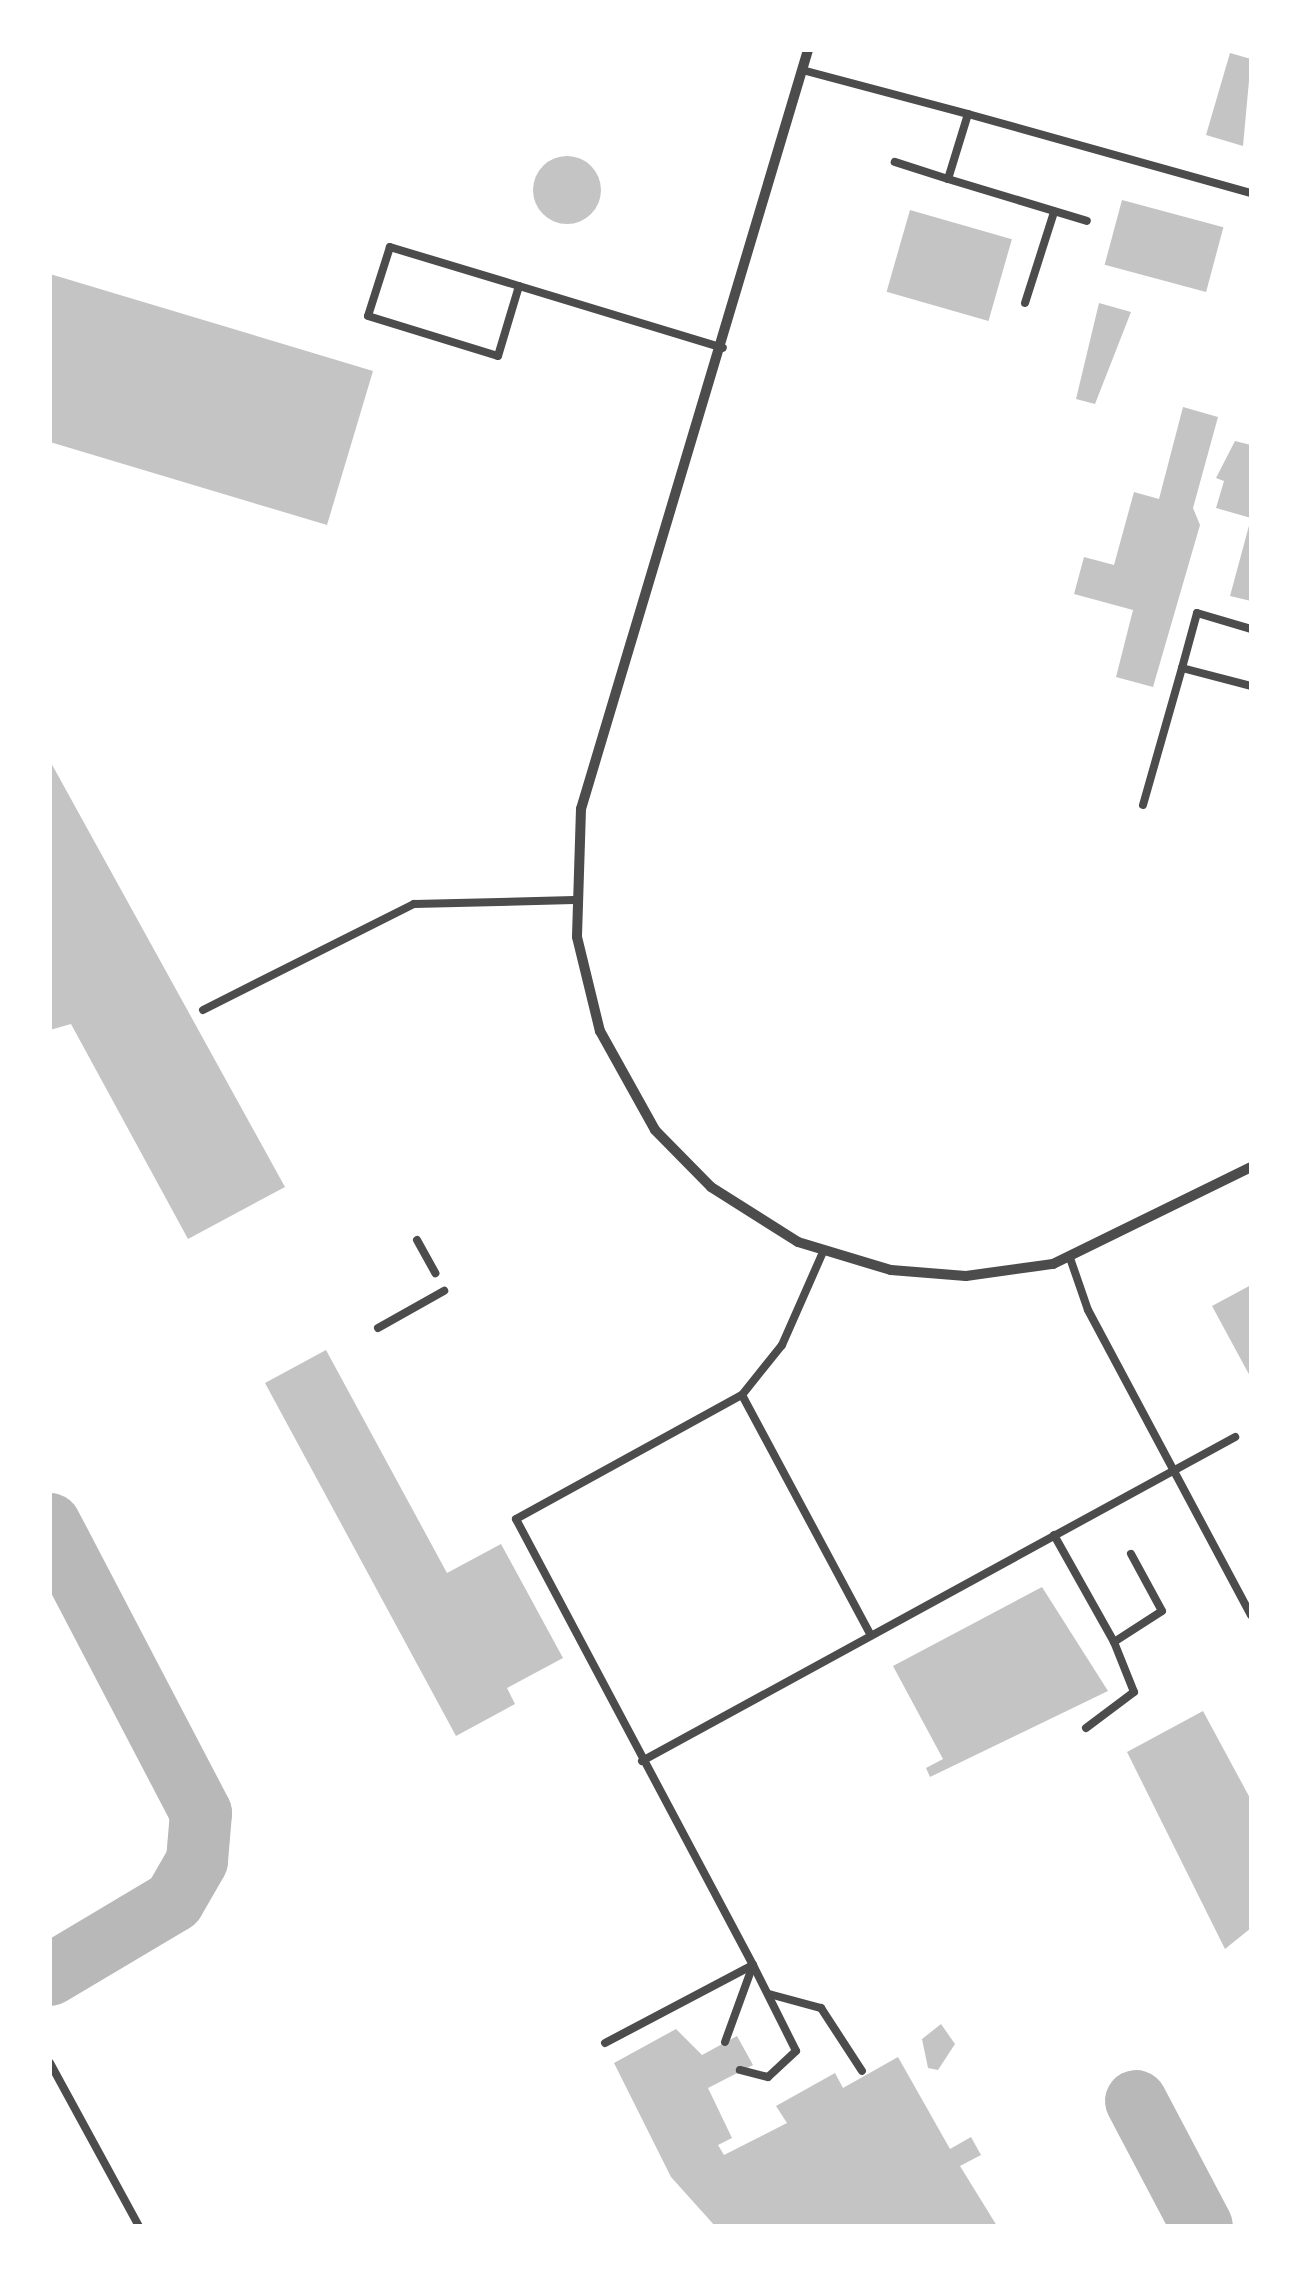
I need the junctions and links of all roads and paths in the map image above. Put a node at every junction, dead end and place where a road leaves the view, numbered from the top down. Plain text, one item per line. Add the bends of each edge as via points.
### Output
1 (808, 50) edge
2 (806, 71) junction
3 (968, 114) junction
4 (895, 162) dead end
5 (948, 179) junction
6 (1251, 193) edge
7 (1054, 212) junction
8 (1087, 221) dead end
9 (519, 286) junction
10 (1025, 303) dead end
11 (723, 348) junction
12 (1251, 629) edge
13 (1182, 668) junction
14 (1251, 686) edge
15 (1143, 806) dead end
16 (574, 900) junction
17 (203, 1010) dead end
18 (1251, 1168) edge
19 (417, 1240) dead end
20 (822, 1252) junction
21 (1070, 1258) junction
22 (434, 1274) dead end
23 (444, 1291) dead end
24 (378, 1328) dead end
25 (742, 1395) junction
26 (1235, 1437) dead end
27 (1174, 1470) junction
28 (1054, 1536) junction
29 (1131, 1554) dead end
30 (1251, 1616) edge
31 (871, 1636) junction
32 (1114, 1642) junction
33 (1086, 1728) dead end
34 (642, 1760) junction
35 (753, 1965) junction
36 (769, 1994) junction
37 (725, 2042) dead end
38 (605, 2043) dead end
39 (50, 2063) edge
40 (740, 2070) dead end
41 (862, 2070) dead end
42 (139, 2226) edge

1 - 2 street
2 - 3 lane
2 - 11 street
3 - 5 lane
3 - 6 lane
4 - 5 lane
5 - 7 lane
7 - 8 lane
7 - 10 lane
9 - 9 lane via 390,247 368,316 498,356
9 - 11 lane
11 - 16 street via 582,810
12 - 13 lane via 1196,613
13 - 14 lane
13 - 15 lane
16 - 17 lane via 414,904
16 - 20 street via 592,1010 656,1130 731,1203
18 - 21 street
19 - 22 lane
20 - 21 street via 944,1276
20 - 25 lane via 782,1346
21 - 27 lane via 1088,1310
23 - 24 lane
25 - 31 lane
25 - 34 lane via 516,1519
26 - 27 lane
27 - 28 lane
27 - 30 lane
28 - 31 lane
28 - 32 lane
29 - 32 lane via 1162,1611
31 - 34 lane
32 - 33 lane via 1134,1692
34 - 35 lane
35 - 36 lane
35 - 37 lane
35 - 38 lane
36 - 40 lane via 792,2033 794,2058 768,2077
36 - 41 lane via 821,2008
39 - 42 lane

